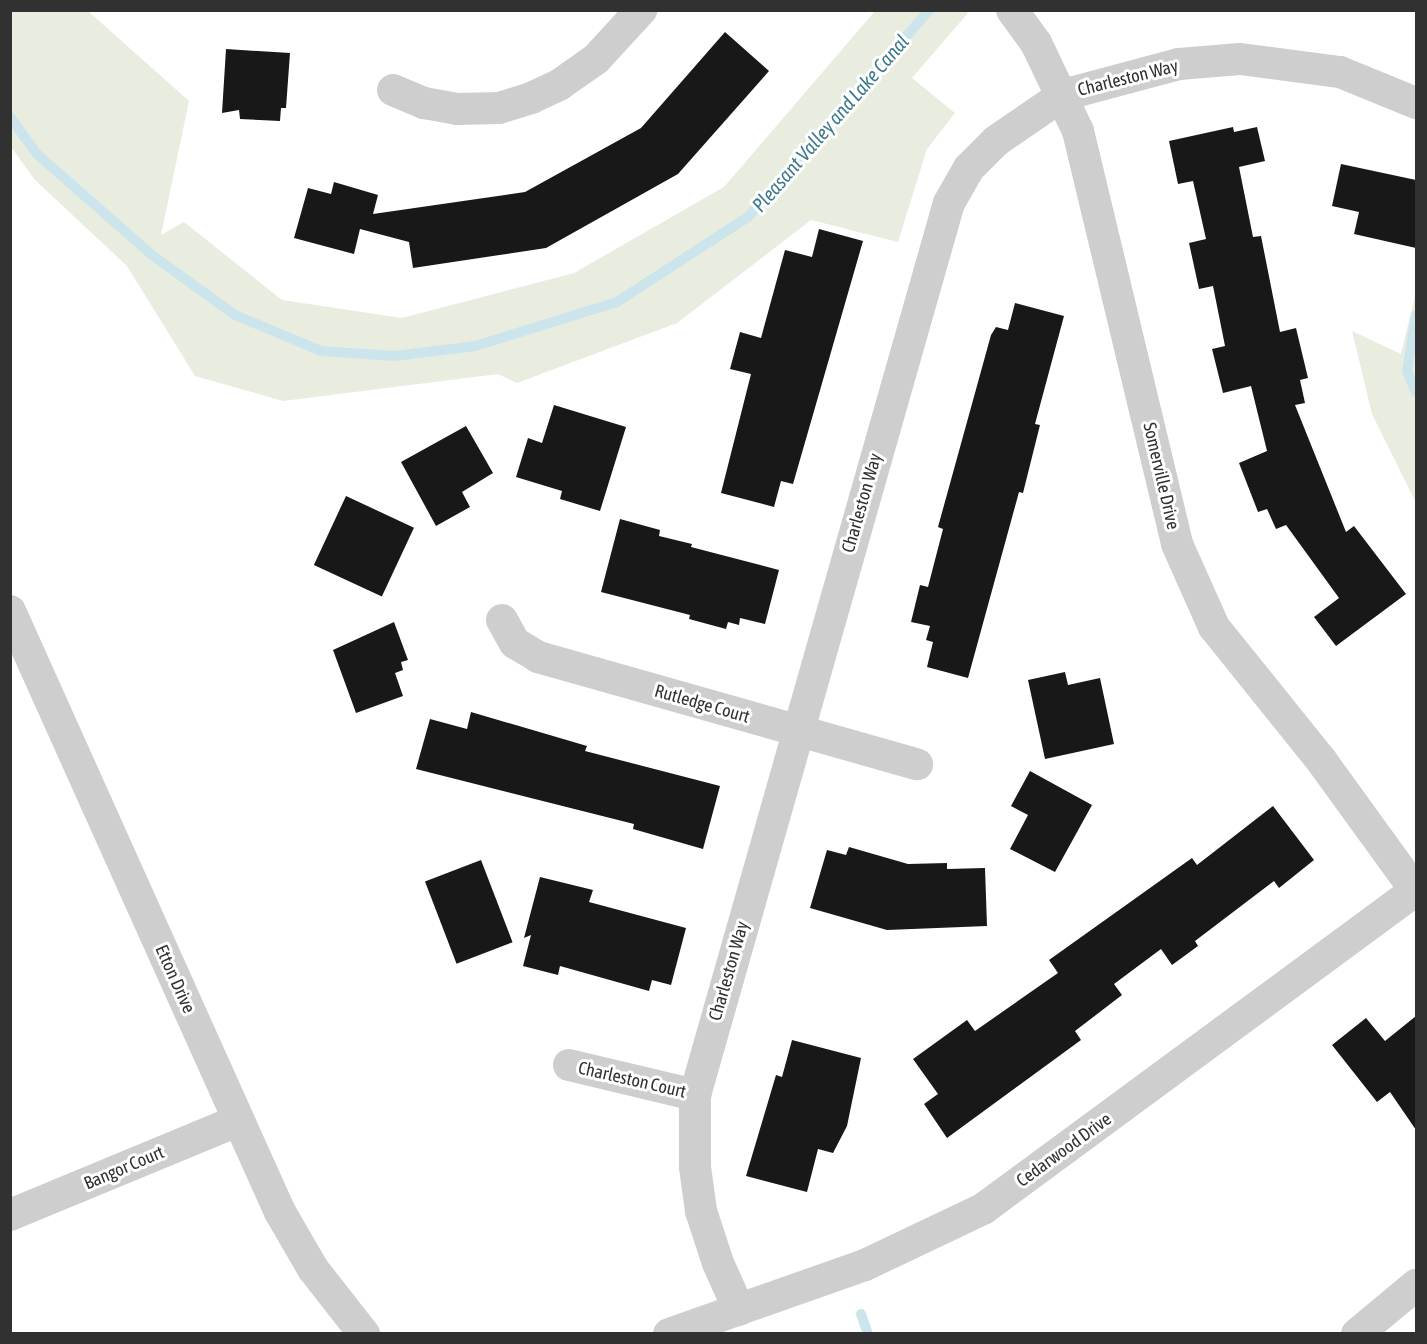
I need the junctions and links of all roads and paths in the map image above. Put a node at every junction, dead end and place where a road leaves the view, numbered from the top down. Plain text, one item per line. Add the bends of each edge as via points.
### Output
1 (641, 10) edge
2 (1012, 10) edge
3 (393, 90) dead end
4 (1063, 95) junction
5 (1416, 103) edge
6 (10, 611) edge
7 (502, 620) dead end
8 (797, 731) junction
9 (917, 764) dead end
10 (1416, 890) edge
11 (569, 1065) dead end
12 (696, 1095) junction
13 (237, 1120) junction
14 (10, 1215) edge
15 (1416, 1285) edge
16 (739, 1310) junction
17 (364, 1334) edge
18 (669, 1334) edge
19 (1357, 1334) edge

1 - 3 street via 596,59 560,85 531,98 499,108 458,109 424,103
2 - 4 street, Somerville Drive via 1036,43
4 - 5 street, Charleston Way via 1179,64 1240,59 1340,72
4 - 8 street, Charleston Way via 996,141 969,168 949,203
4 - 10 street, Somerville Drive via 1078,131 1177,544 1214,627 1321,760
6 - 13 street, Etton Drive
7 - 8 street, Rutledge Court via 515,643 538,657
8 - 9 street, Rutledge Court
8 - 12 street, Charleston Way
10 - 16 street, Cedarwood Drive via 983,1209 865,1265
11 - 12 street, Charleston Court
12 - 16 street, Charleston Way via 695,1167 701,1210
13 - 14 street, Bangor Court
13 - 17 street, Etton Drive via 285,1222 313,1269
15 - 19 street
16 - 18 street, Cedarwood Drive

